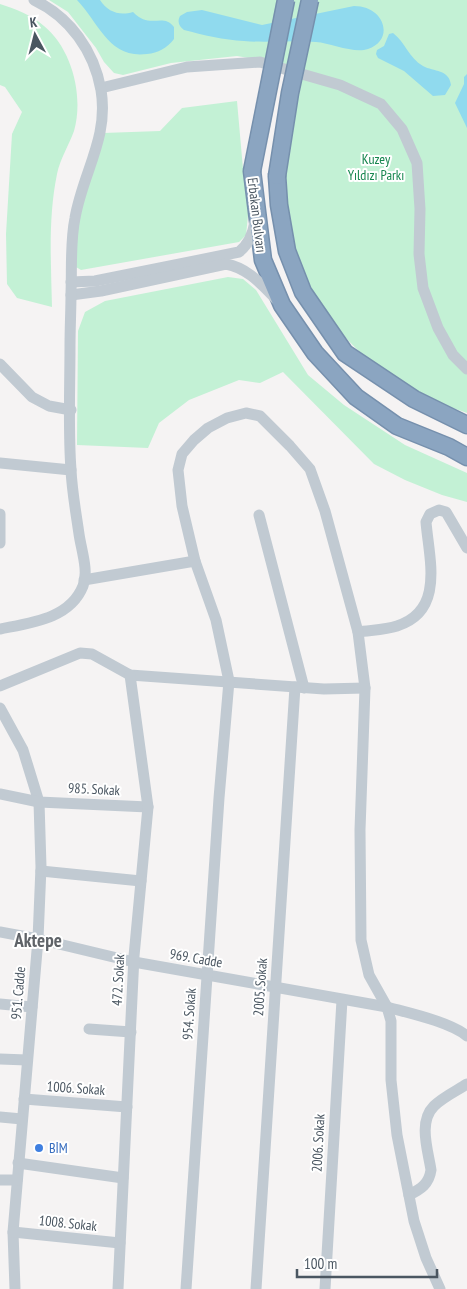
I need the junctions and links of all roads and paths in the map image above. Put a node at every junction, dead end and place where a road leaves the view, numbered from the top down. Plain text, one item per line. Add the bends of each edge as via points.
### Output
1 (34, 0) edge
2 (286, 0) edge
3 (310, 0) edge
4 (49, 4) edge
5 (101, 88) junction
6 (256, 215) junction
7 (72, 282) junction
8 (72, 295) junction
9 (282, 305) junction
10 (0, 364) edge
11 (467, 369) edge
12 (71, 410) junction
13 (467, 425) edge
14 (467, 456) edge
15 (0, 463) edge
16 (71, 470) junction
17 (0, 514) edge
18 (258, 514) dead end
19 (0, 540) edge
20 (0, 544) edge
21 (467, 548) edge
22 (195, 560) junction
23 (84, 580) junction
24 (0, 629) edge
25 (358, 632) junction
26 (130, 675) junction
27 (229, 681) junction
28 (0, 686) edge
29 (300, 687) junction
30 (365, 688) junction
31 (0, 708) edge
32 (0, 794) edge
33 (39, 802) junction
34 (148, 807) junction
35 (41, 871) junction
36 (141, 882) junction
37 (0, 932) edge
38 (38, 939) junction
39 (134, 962) junction
40 (207, 975) junction
41 (275, 987) junction
42 (342, 1000) junction
43 (0, 1004) edge
44 (32, 1007) junction
45 (387, 1007) junction
46 (88, 1029) dead end
47 (130, 1032) junction
48 (467, 1036) edge
49 (0, 1059) edge
50 (27, 1060) junction
51 (467, 1084) edge
52 (24, 1099) junction
53 (127, 1107) junction
54 (0, 1118) edge
55 (22, 1119) junction
56 (18, 1163) junction
57 (123, 1178) junction
58 (0, 1180) edge
59 (17, 1180) junction
60 (409, 1195) junction
61 (13, 1232) junction
62 (120, 1243) junction
63 (16, 1289) edge
64 (118, 1289) edge
65 (186, 1289) edge
66 (256, 1289) edge
67 (325, 1289) edge
68 (440, 1289) edge

1 - 4 street
2 - 6 highway, Erbakan Bulvarı, bridge via 252,171
3 - 13 highway, Erbakan Bulvarı, bridge via 290,93 277,176 287,251 303,292 346,353 414,399
4 - 5 street via 84,43
5 - 7 street via 102,125 76,212
5 - 11 street via 187,66 260,62 340,85 381,104 402,129 417,163 423,288 441,334 453,355
6 - 7 street via 254,231 247,246 239,252 95,281
6 - 9 highway, Erbakan Bulvarı via 263,260
7 - 8 street
8 - 9 street via 226,264 247,272
8 - 12 street
9 - 14 highway, Erbakan Bulvarı via 315,353 356,397 397,426
10 - 12 street via 32,396 49,406
12 - 16 street
15 - 16 street
16 - 23 street
17 - 19 street
18 - 29 street, 2005. Sokak
19 - 20 street
21 - 25 street via 446,512 439,510 430,514 426,522 432,579 423,607 412,618 395,627
22 - 23 street
22 - 25 street, 954. Sokak via 182,506 178,470 182,454 208,428 227,418 246,413 260,416 310,469 326,512
22 - 27 street, 954. Sokak via 216,620
23 - 24 street via 76,597 56,615
25 - 30 street, 954. Sokak
26 - 27 street
26 - 28 street via 92,654 80,653
26 - 34 street, 472. Sokak
27 - 29 street
27 - 40 street, 954. Sokak
29 - 30 street
29 - 41 street, 2005. Sokak
30 - 45 street, 954. Sokak via 360,940 369,974
31 - 33 street, 951. Cadde via 22,750
32 - 33 street, 985. Sokak
33 - 34 street, 985. Sokak
33 - 35 street, 951. Cadde
34 - 36 street, 472. Sokak
35 - 36 street
35 - 38 street, 951. Cadde
36 - 39 street, 472. Sokak
37 - 38 street, 969. Cadde
38 - 39 street, 969. Cadde
38 - 44 street, 951. Cadde
39 - 40 street, 969. Cadde
39 - 47 street, 472. Sokak
40 - 41 street, 969. Cadde
40 - 65 street, 954. Sokak
41 - 42 street, 969. Cadde
41 - 66 street, 2005. Sokak
42 - 45 street, 969. Cadde
42 - 67 street, 2006. Sokak
43 - 44 street
44 - 50 street, 951. Cadde
45 - 48 street, 969. Cadde via 457,1029
45 - 60 street, 954. Sokak via 391,1021 392,1098
46 - 47 street
47 - 53 street, 472. Sokak
49 - 50 street
50 - 52 street, 951. Cadde
51 - 60 street via 438,1102 430,1111 425,1123 430,1177 422,1188
52 - 53 street, 1006. Sokak
52 - 55 street, 951. Cadde
53 - 57 street, 472. Sokak
54 - 55 street
55 - 56 street, 951. Cadde
56 - 57 street
56 - 59 street, 951. Cadde
57 - 62 street, 472. Sokak
58 - 59 street
59 - 61 street, 951. Cadde
60 - 68 street, 954. Sokak via 419,1238
61 - 62 street, 1008. Sokak
61 - 63 street, 951. Cadde
62 - 64 street, 472. Sokak

